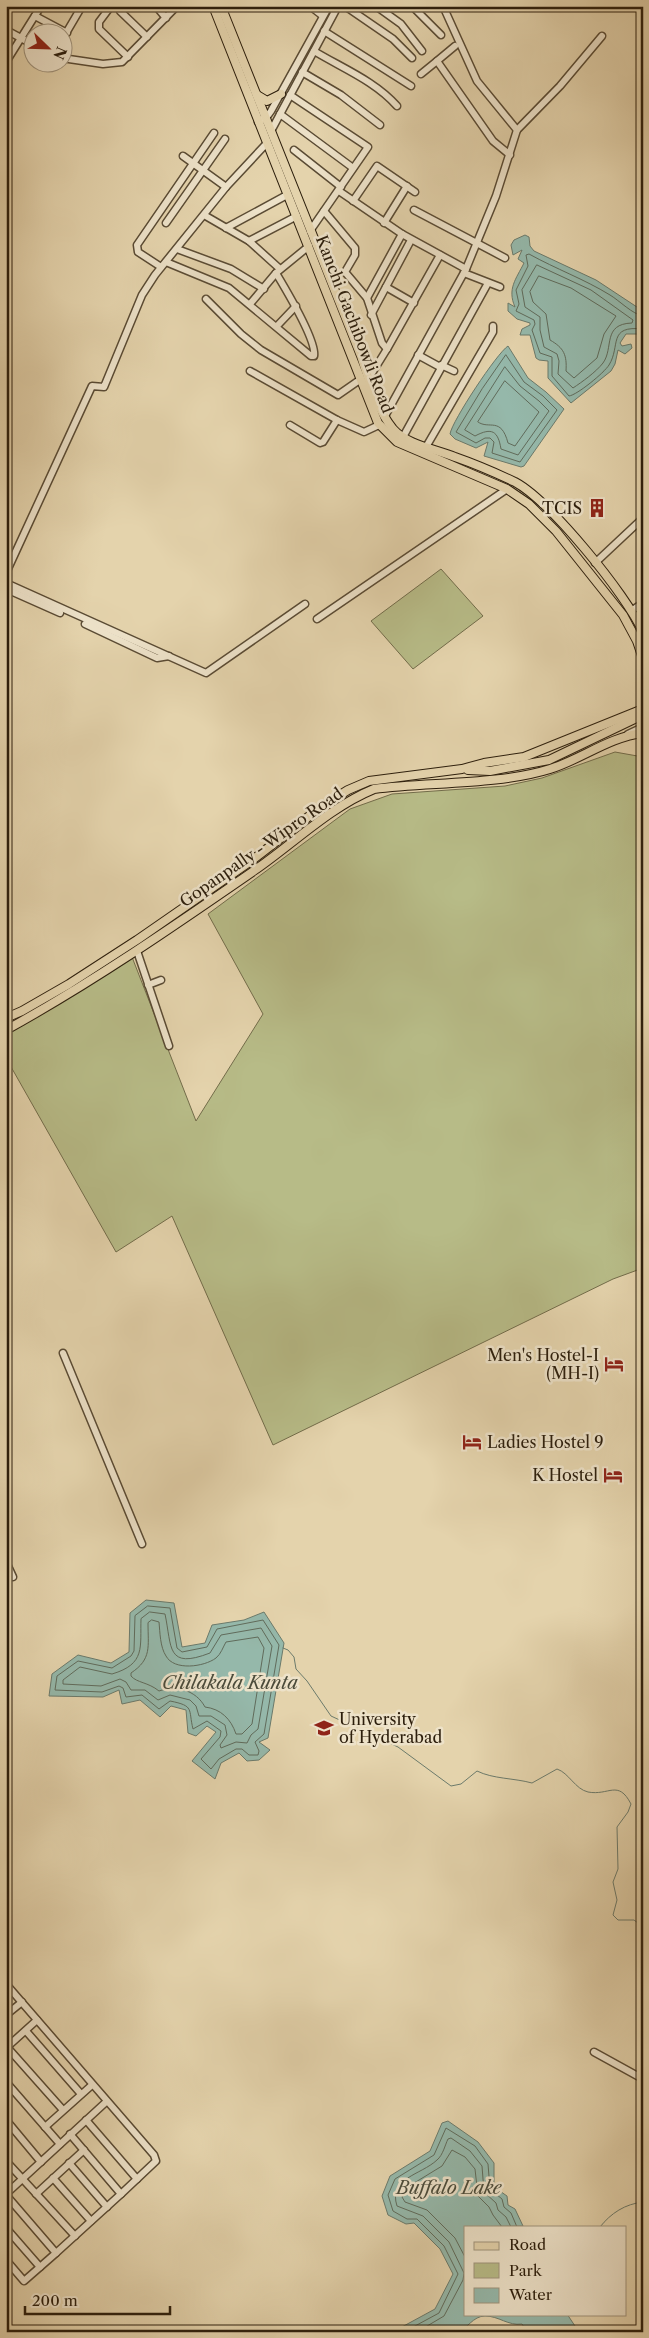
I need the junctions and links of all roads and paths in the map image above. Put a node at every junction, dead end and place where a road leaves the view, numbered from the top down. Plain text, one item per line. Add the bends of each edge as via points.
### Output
1 (41, 6) edge
2 (82, 6) edge
3 (111, 6) edge
4 (156, 6) edge
5 (177, 6) edge
6 (212, 6) edge
7 (221, 6) edge
8 (310, 6) edge
9 (329, 6) edge
10 (338, 6) edge
11 (345, 6) edge
12 (376, 6) edge
13 (412, 6) edge
14 (443, 6) edge
15 (120, 11) dead end
16 (35, 16) junction
17 (323, 16) junction
18 (166, 18) junction
19 (46, 22) edge
20 (72, 24) edge
21 (6, 30) edge
22 (324, 31) junction
23 (441, 35) dead end
24 (602, 36) dead end
25 (147, 37) junction
26 (21, 39) junction
27 (455, 46) dead end
28 (314, 51) junction
29 (422, 51) dead end
30 (128, 57) junction
31 (412, 58) dead end
32 (72, 59) edge
33 (437, 61) junction
34 (6, 62) edge
35 (302, 72) junction
36 (421, 74) dead end
37 (411, 86) dead end
38 (281, 94) junction
39 (257, 95) junction
40 (290, 95) junction
41 (398, 106) dead end
42 (280, 114) junction
43 (266, 118) junction
44 (258, 122) junction
45 (380, 125) dead end
46 (270, 130) junction
47 (517, 130) junction
48 (214, 134) dead end
49 (225, 139) dead end
50 (271, 145) junction
51 (294, 150) dead end
52 (510, 155) junction
53 (183, 156) dead end
54 (195, 163) junction
55 (353, 168) junction
56 (204, 171) junction
57 (407, 186) junction
58 (226, 187) junction
59 (340, 189) junction
60 (415, 192) dead end
61 (288, 194) junction
62 (353, 201) junction
63 (414, 210) dead end
64 (324, 211) junction
65 (204, 215) junction
66 (297, 216) junction
67 (166, 223) dead end
68 (384, 223) junction
69 (226, 228) junction
70 (310, 231) junction
71 (402, 234) junction
72 (411, 240) junction
73 (249, 241) junction
74 (476, 245) junction
75 (309, 246) junction
76 (177, 249) junction
77 (440, 255) junction
78 (505, 258) dead end
79 (163, 264) junction
80 (278, 271) junction
81 (465, 271) junction
82 (488, 284) junction
83 (386, 287) junction
84 (500, 287) dead end
85 (264, 289) junction
86 (367, 298) junction
87 (206, 299) dead end
88 (414, 303) junction
89 (250, 304) junction
90 (296, 306) junction
91 (371, 315) junction
92 (277, 326) junction
93 (493, 326) dead end
94 (387, 349) junction
95 (418, 355) junction
96 (441, 366) junction
97 (250, 371) dead end
98 (454, 371) dead end
99 (365, 379) junction
100 (385, 416) junction
101 (337, 420) junction
102 (290, 425) dead end
103 (379, 425) junction
104 (403, 437) junction
105 (426, 447) junction
106 (507, 489) junction
107 (643, 518) edge
108 (595, 563) junction
109 (6, 573) edge
110 (6, 582) edge
111 (6, 589) edge
112 (643, 603) edge
113 (306, 604) dead end
114 (631, 610) junction
115 (317, 620) dead end
116 (643, 632) edge
117 (169, 656) junction
118 (643, 658) edge
119 (643, 709) edge
120 (641, 717) edge
121 (643, 727) edge
122 (643, 733) edge
123 (626, 735) junction
124 (462, 769) junction
125 (295, 828) junction
126 (301, 836) junction
127 (137, 952) junction
128 (162, 980) dead end
129 (148, 984) junction
130 (9, 1016) edge
131 (16, 1024) junction
132 (6, 1030) edge
133 (169, 1046) dead end
134 (64, 1353) dead end
135 (142, 1544) dead end
136 (6, 1562) edge
137 (13, 1577) dead end
138 (6, 1984) edge
139 (22, 2002) junction
140 (8, 2011) edge
141 (37, 2020) junction
142 (26, 2030) junction
143 (7, 2048) edge
144 (594, 2052) dead end
145 (643, 2079) edge
146 (6, 2082) edge
147 (92, 2085) junction
148 (81, 2094) junction
149 (106, 2102) junction
150 (63, 2110) junction
151 (6, 2120) edge
152 (86, 2120) junction
153 (45, 2127) junction
154 (70, 2134) junction
155 (60, 2144) junction
156 (84, 2150) junction
157 (6, 2161) edge
158 (41, 2162) junction
159 (69, 2163) junction
160 (53, 2178) junction
161 (23, 2179) junction
162 (137, 2179) junction
163 (6, 2194) edge
164 (36, 2194) junction
165 (122, 2194) junction
166 (107, 2207) junction
167 (91, 2221) junction
168 (6, 2228) edge
169 (74, 2236) junction
170 (56, 2253) junction
171 (6, 2260) edge
172 (40, 2267) junction

1 - 16 street
2 - 20 street
3 - 30 street via 99,22 99,30
4 - 18 street
5 - 18 street
6 - 44 main road, Kanchi Gachibowli Road
7 - 39 main road, Kanchi Gachibowli Road
8 - 17 street
9 - 17 street
10 - 22 street
11 - 31 street via 394,39
12 - 29 street via 401,24
13 - 23 street
14 - 47 street via 477,81
15 - 25 street
16 - 19 street
16 - 26 street
17 - 38 street
18 - 25 street
21 - 26 street
22 - 28 street
22 - 37 street
24 - 47 street
25 - 30 street
26 - 34 street
27 - 33 street
28 - 35 street
28 - 41 street via 357,74
30 - 32 street via 111,65
33 - 36 street
33 - 52 street via 493,141
35 - 40 street
35 - 45 street via 342,96
38 - 39 main road via 267,101
38 - 43 street
39 - 43 main road, Kanchi Gachibowli Road
40 - 42 street
40 - 55 street via 367,145 368,149
42 - 46 street
42 - 55 street
43 - 44 street
43 - 46 main road, Kanchi Gachibowli Road
44 - 50 main road, Kanchi Gachibowli Road
46 - 50 main road, Kanchi Gachibowli Road
47 - 52 street
48 - 54 street
49 - 56 street
50 - 58 street
50 - 61 main road, Kanchi Gachibowli Road
50 - 70 main road, Kanchi Gachibowli Road
51 - 59 street
52 - 74 street
53 - 54 street
54 - 56 street
54 - 79 street via 137,245 138,252
55 - 59 street
56 - 58 street
56 - 67 street
57 - 60 street
57 - 62 street via 375,166
57 - 68 street
58 - 65 street
59 - 62 street
59 - 64 street
61 - 66 main road, Kanchi Gachibowli Road
61 - 69 street
62 - 68 street
63 - 74 street
64 - 70 street
64 - 86 street via 355,248 345,272
65 - 69 street
65 - 76 street
66 - 73 street
66 - 75 main road, Kanchi Gachibowli Road
68 - 71 street
69 - 73 street
70 - 99 main road, Kanchi Gachibowli Road
71 - 72 street
71 - 86 street
72 - 77 street
72 - 83 street
73 - 80 street
74 - 78 street
74 - 81 street
75 - 80 street
75 - 99 main road, Kanchi Gachibowli Road
76 - 79 street
76 - 85 street via 231,269
77 - 81 street
77 - 88 street
79 - 89 street via 218,282
79 - 109 street via 142,295 104,387 92,386
80 - 85 street
80 - 90 street
81 - 82 street
81 - 95 street
82 - 84 street
82 - 96 street
83 - 88 street
83 - 91 street
85 - 89 street
86 - 91 street
87 - 99 street via 261,350 338,395
88 - 94 street
89 - 92 street
90 - 92 street
90 - 92 street via 315,355 311,356
91 - 94 street
93 - 105 street via 493,332
94 - 99 street
95 - 96 street
95 - 100 street
96 - 98 street
96 - 104 street
97 - 101 street
99 - 100 main road, Kanchi Gachibowli Road
99 - 103 main road, Kanchi Gachibowli Road
100 - 104 main road, Kanchi Gachibowli Road
101 - 102 street via 320,443
101 - 103 street via 364,432
103 - 106 main road, Kanchi Gachibowli Road via 397,442
104 - 105 main road, Kanchi Gachibowli Road
105 - 108 main road, Kanchi Gachibowli Road via 471,463 531,492
106 - 115 street
106 - 118 main road, Kanchi Gachibowli Road via 542,516 593,576 622,615
107 - 108 street
108 - 114 main road, Kanchi Gachibowli Road
110 - 117 street
111 - 117 street via 157,658
112 - 114 street
113 - 117 street via 206,673
114 - 116 main road, Kanchi Gachibowli Road
119 - 124 main road, Gopanpally - Wipro Road via 524,757
120 - 124 main road, Gopanpally - Wipro Road via 548,760 490,771
121 - 123 street
122 - 123 main road, Gopanpally - Wipro Road
123 - 126 main road, Gopanpally - Wipro Road via 550,769 508,778 374,789 343,804
124 - 125 main road, Gopanpally - Wipro Road via 369,781 335,798
125 - 126 main road
125 - 130 main road, Gopanpally - Wipro Road via 144,935 22,1012
126 - 127 main road, Gopanpally - Wipro Road
127 - 129 street
127 - 131 main road, Gopanpally - Wipro Road
128 - 129 street
129 - 133 street
130 - 131 main road
131 - 132 main road, Gopanpally - Wipro Road
134 - 135 street
136 - 137 street
138 - 139 street
139 - 140 street
139 - 141 street
141 - 142 street
141 - 147 street
142 - 143 street
142 - 148 street
143 - 150 street
144 - 145 street
146 - 153 street
147 - 148 street
147 - 149 street
148 - 150 street
149 - 152 street
149 - 162 street via 154,2155 156,2161
150 - 153 street
151 - 158 street
152 - 154 street
152 - 162 street
153 - 155 street
154 - 155 street
154 - 156 street
155 - 158 street
156 - 159 street
156 - 165 street
157 - 161 street
158 - 161 street
159 - 160 street
159 - 166 street
160 - 164 street
160 - 167 street
161 - 163 street
161 - 164 street
162 - 165 street
163 - 170 street
164 - 169 street
165 - 166 street
166 - 167 street
167 - 169 street
168 - 172 street
169 - 170 street
170 - 172 street
171 - 172 street via 24,2281

